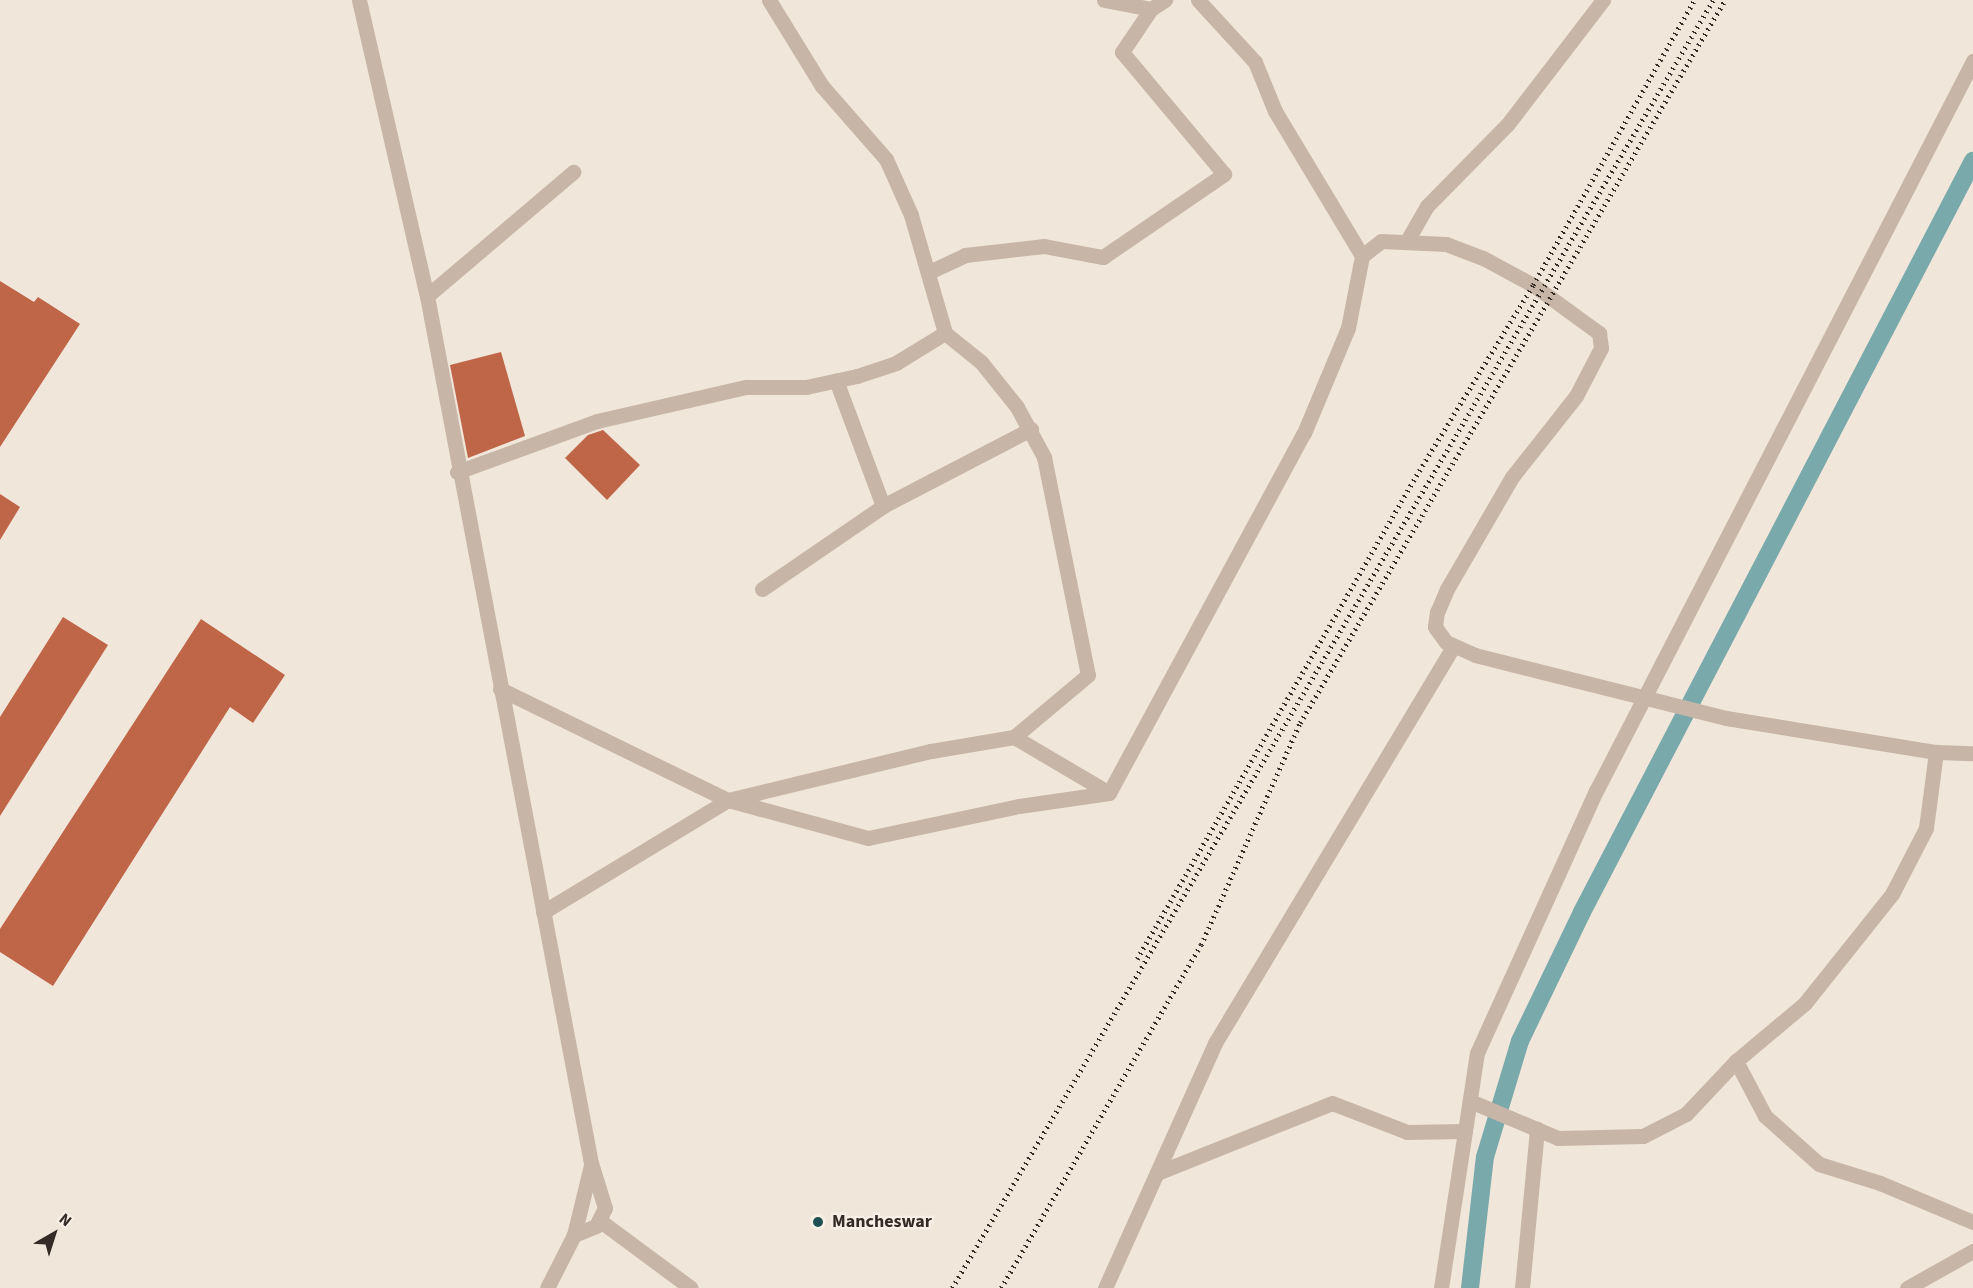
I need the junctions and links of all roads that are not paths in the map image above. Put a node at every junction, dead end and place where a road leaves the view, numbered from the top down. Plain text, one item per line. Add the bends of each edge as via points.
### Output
1 (358, 0) edge
2 (769, 0) edge
3 (1104, 0) edge
4 (1165, 0) edge
5 (1198, 0) edge
6 (1603, 0) edge
7 (1151, 9) junction
8 (1973, 61) edge
9 (573, 172) dead end
10 (1408, 239) junction
11 (1362, 256) junction
12 (929, 272) junction
13 (427, 296) junction
14 (945, 333) junction
15 (836, 380) junction
16 (1031, 429) junction
17 (457, 472) junction
18 (883, 506) junction
19 (762, 589) dead end
20 (1454, 646) junction
21 (500, 689) junction
22 (1643, 697) junction
23 (1014, 738) junction
24 (1936, 752) junction
25 (1973, 753) edge
26 (1109, 793) junction
27 (728, 800) junction
28 (543, 912) junction
29 (1736, 1061) junction
30 (1471, 1101) junction
31 (1535, 1128) junction
32 (1465, 1131) junction
33 (591, 1163) junction
34 (1157, 1173) junction
35 (598, 1220) junction
36 (1973, 1222) edge
37 (574, 1235) junction
38 (1973, 1251) edge
39 (547, 1288) edge
40 (692, 1288) edge
41 (1105, 1288) edge
42 (1441, 1288) edge
43 (1522, 1288) edge
44 (1907, 1288) edge

1 - 13 street
2 - 12 street via 822,86 886,159 911,215
3 - 7 street
4 - 7 street
5 - 11 street via 1255,62 1275,111
6 - 10 street via 1507,125 1427,206
7 - 12 street via 1122,52 1224,174 1103,257 1044,246 965,255
8 - 22 street
9 - 13 street
10 - 11 street via 1381,241
10 - 20 street via 1446,244 1533,285 1591,323 1599,333 1601,348 1576,396 1501,494 1448,589 1435,627
11 - 26 street via 1348,327 1305,433
12 - 14 street
13 - 17 street
14 - 15 street via 896,363
14 - 16 street via 981,362
15 - 17 street via 806,387 746,387 597,421
15 - 18 street
16 - 18 street
16 - 23 street via 1044,457 1088,675
17 - 21 street
18 - 19 street
20 - 22 street
20 - 34 street via 1215,1042
21 - 27 street
21 - 28 street
22 - 24 street via 1726,718
22 - 30 street via 1477,1053
23 - 26 street
23 - 27 street via 931,751
24 - 25 street
24 - 29 street via 1926,828 1892,894 1805,1003
26 - 27 street via 1019,806 868,838
27 - 28 street
28 - 33 street
29 - 31 street via 1686,1114 1643,1136 1558,1138
29 - 36 street via 1765,1116 1819,1164
30 - 31 street
30 - 32 street
31 - 43 street
32 - 34 street via 1407,1132 1332,1103
32 - 42 street
33 - 35 street via 605,1208
33 - 37 street
34 - 41 street
35 - 37 street via 596,1226
35 - 40 street
37 - 39 street
38 - 44 street

